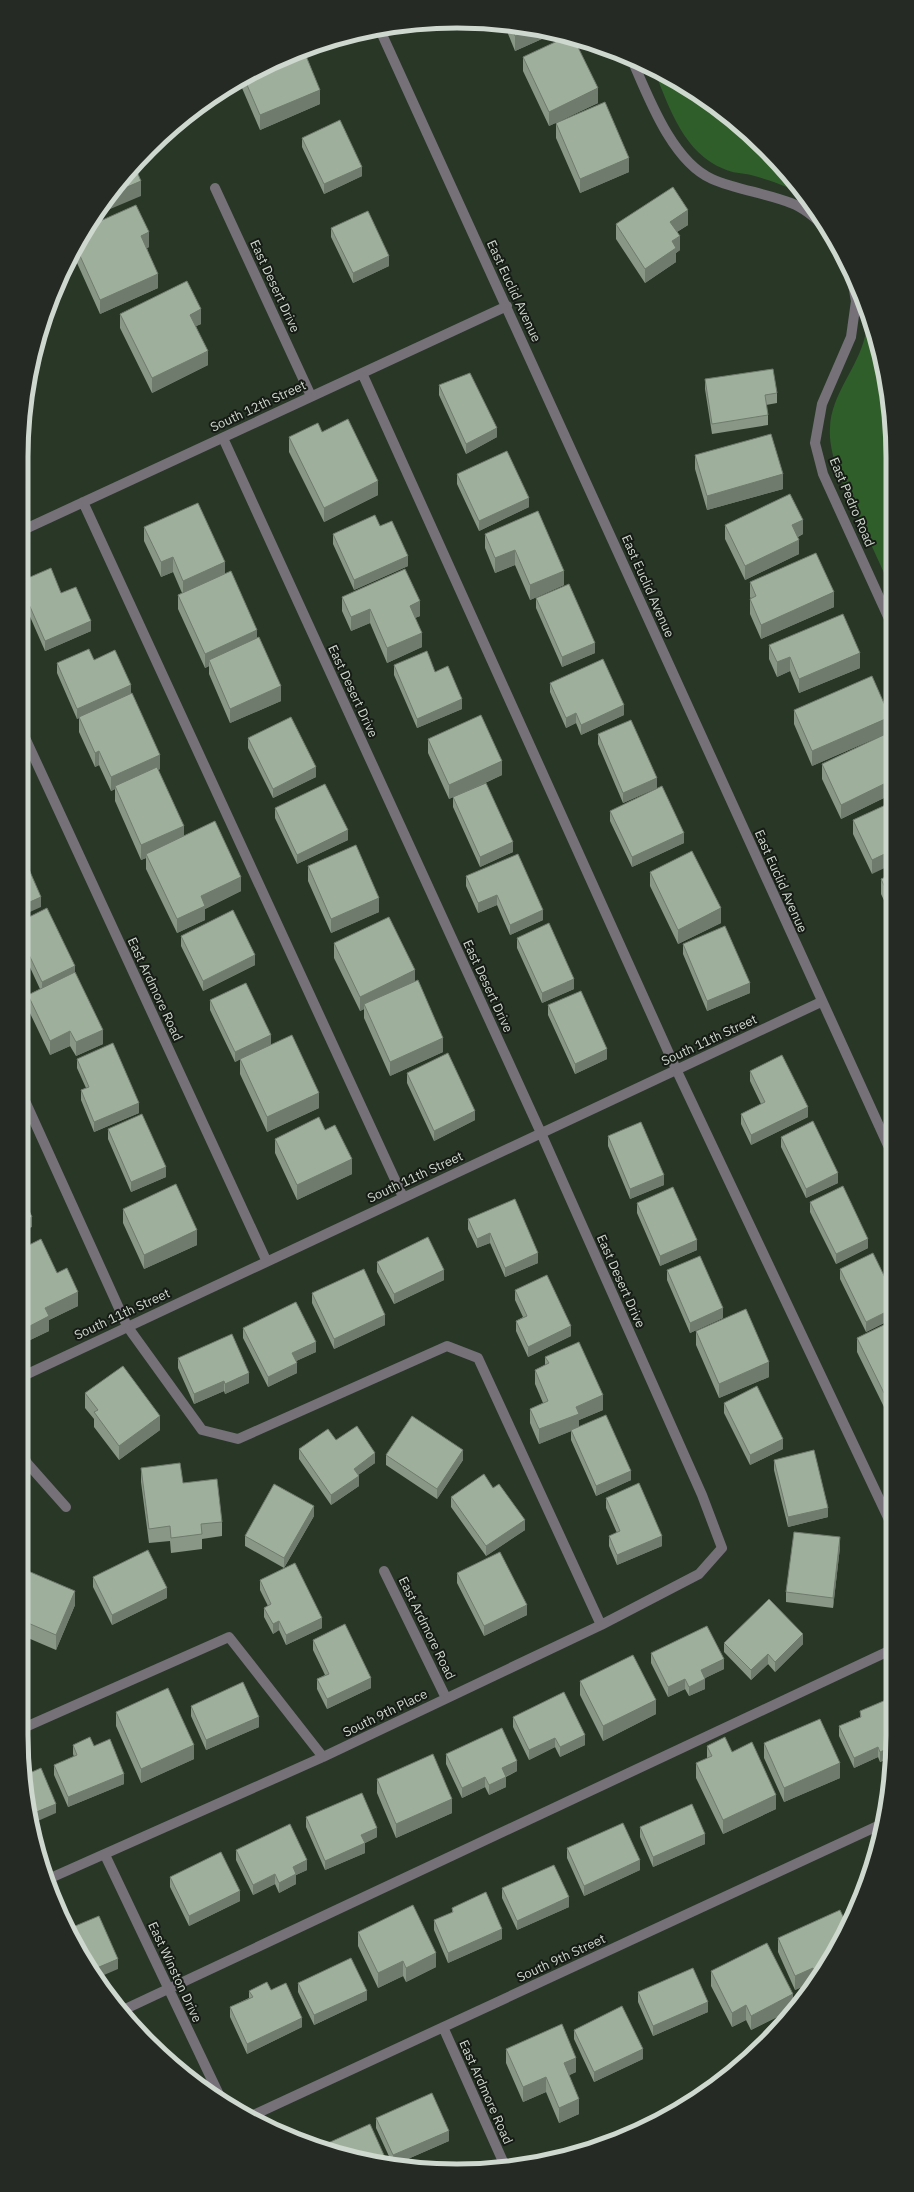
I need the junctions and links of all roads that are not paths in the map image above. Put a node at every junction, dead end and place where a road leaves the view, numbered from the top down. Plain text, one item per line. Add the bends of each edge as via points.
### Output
1 (382, 35) edge
2 (635, 67) edge
3 (215, 188) dead end
4 (811, 215) edge
5 (856, 301) edge
6 (507, 306) junction
7 (362, 373) junction
8 (311, 396) junction
9 (223, 438) junction
10 (83, 502) junction
11 (28, 528) edge
12 (886, 612) edge
13 (28, 744) edge
14 (821, 1002) junction
15 (676, 1069) junction
16 (28, 1108) edge
17 (541, 1132) junction
18 (886, 1141) edge
19 (403, 1197) junction
20 (266, 1260) junction
21 (126, 1326) junction
22 (28, 1374) edge
23 (28, 1464) edge
24 (66, 1507) dead end
25 (886, 1513) edge
26 (722, 1548) joint
27 (384, 1570) dead end
28 (601, 1625) junction
29 (886, 1652) edge
30 (446, 1698) junction
31 (28, 1726) edge
32 (323, 1757) junction
33 (876, 1826) edge
34 (105, 1855) junction
35 (53, 1877) edge
36 (168, 1988) junction
37 (127, 2008) edge
38 (443, 2028) junction
39 (217, 2091) edge
40 (255, 2114) edge
41 (503, 2161) edge

1 - 6 street, East Euclid Avenue
2 - 4 street via 667,135 691,164 711,179 793,203
3 - 8 street, East Desert Drive
5 - 12 street, East Pedro Road via 851,337 822,404 815,443 823,474
6 - 7 street, South 12th Street
6 - 14 street, East Euclid Avenue
7 - 8 street, South 12th Street
7 - 15 street
8 - 9 street, South 12th Street
9 - 10 street, South 12th Street
9 - 17 street, East Desert Drive
10 - 11 street, South 12th Street
10 - 19 street
13 - 20 street, East Ardmore Road
14 - 15 street, South 11th Street
14 - 18 street, East Euclid Avenue
15 - 17 street, South 11th Street
15 - 25 street
16 - 21 street
17 - 19 street, South 11th Street
17 - 26 street, East Desert Drive via 702,1495
19 - 20 street, South 11th Street
20 - 21 street, South 11th Street
21 - 22 street, South 11th Street
21 - 28 street via 202,1430 238,1439 447,1346 478,1358
23 - 24 street
26 - 28 street, South 9th Place via 699,1574
27 - 30 street, East Ardmore Road
28 - 30 street, South 9th Place
29 - 36 street
30 - 32 street, South 9th Place
31 - 32 street via 229,1637
32 - 34 street, South 9th Place
33 - 38 street, South 9th Street
34 - 35 street, South 9th Place
34 - 36 street, East Winston Drive
36 - 37 street
36 - 39 street, East Winston Drive
38 - 40 street, South 9th Street
38 - 41 street, East Ardmore Road

